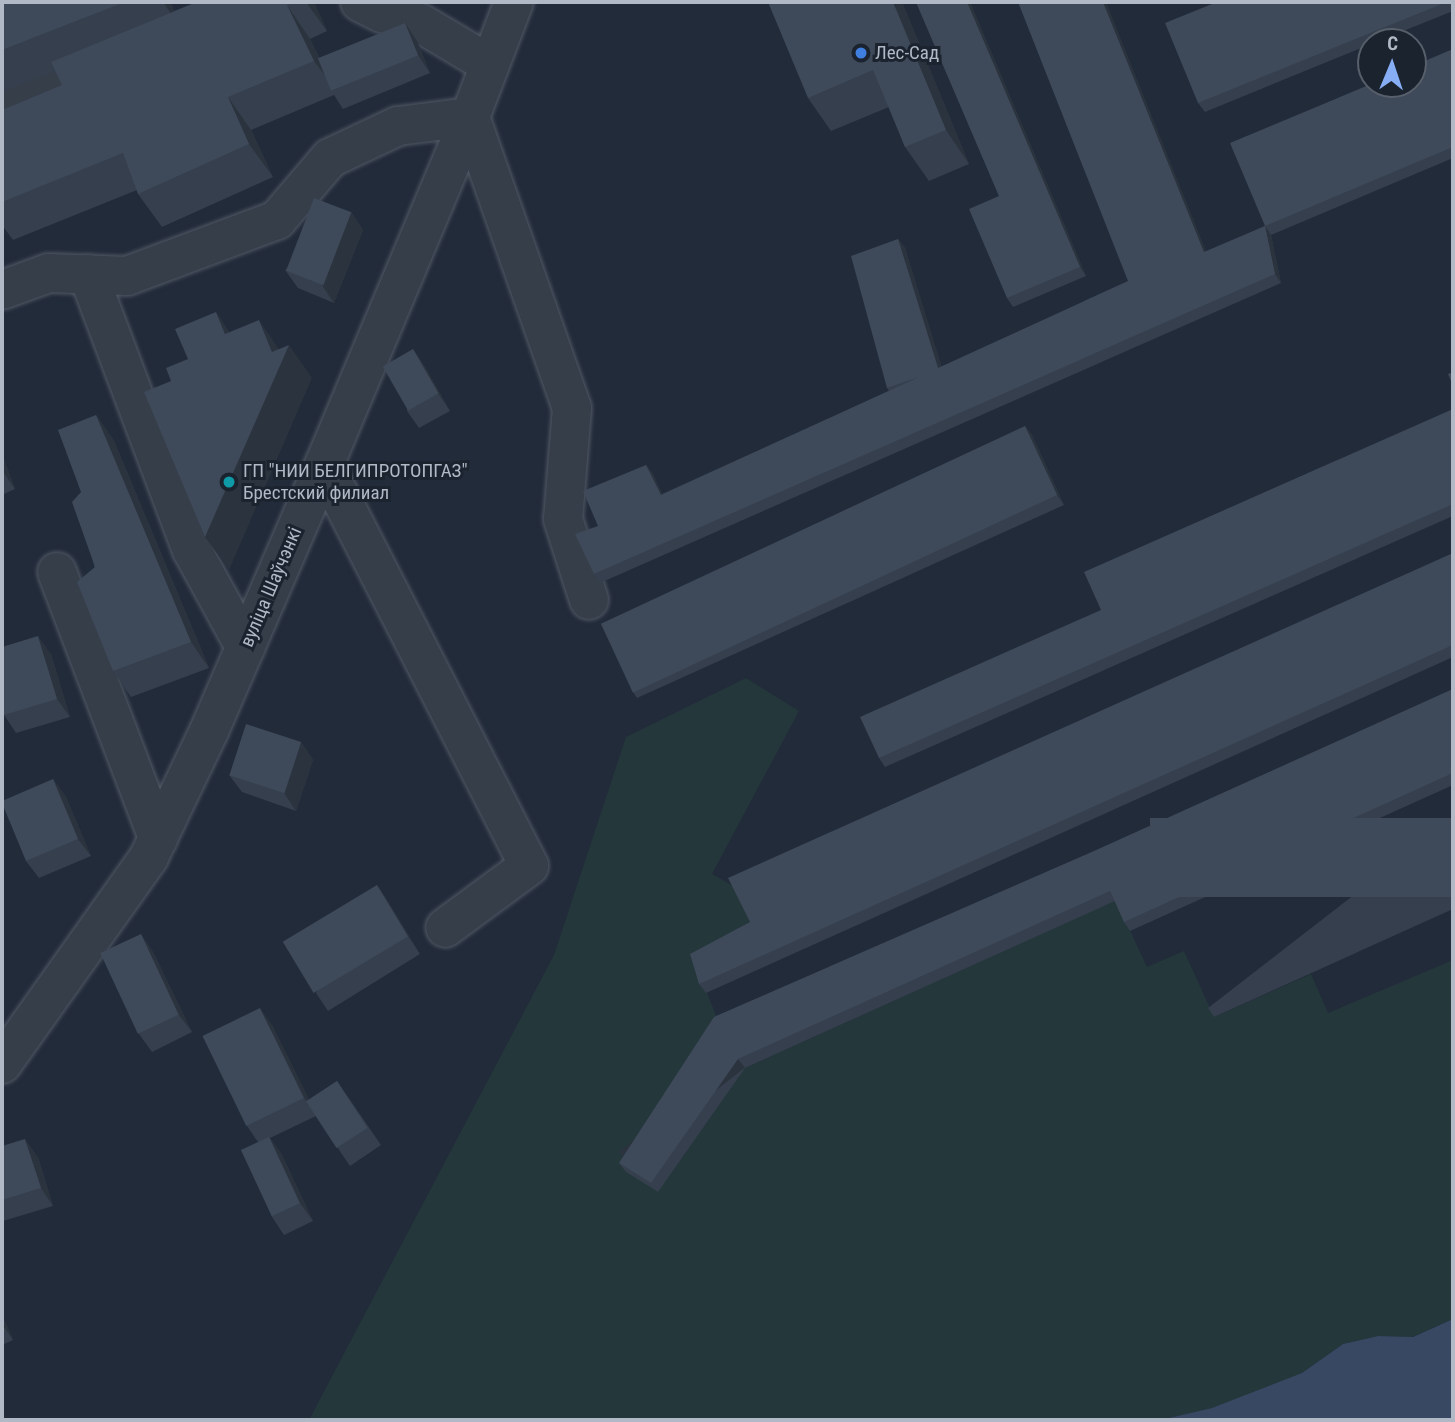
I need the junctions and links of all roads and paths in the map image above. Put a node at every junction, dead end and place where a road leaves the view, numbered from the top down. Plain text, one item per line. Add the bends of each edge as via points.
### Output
1 (360, 2) edge
2 (514, 2) edge
3 (139, 47) edge
4 (489, 64) junction
5 (2, 102) edge
6 (470, 117) junction
7 (88, 274) junction
8 (2, 290) edge
9 (324, 466) junction
10 (57, 572) dead end
11 (589, 600) dead end
12 (245, 647) junction
13 (158, 838) junction
14 (445, 928) dead end
15 (2, 1064) edge

1 - 4 street via 420,23
2 - 4 street, вуліца Шаўчэнкі
3 - 5 street
4 - 6 street, вуліца Шаўчэнкі
6 - 7 street via 398,126 330,158 277,220 127,276
6 - 9 street, вуліца Шаўчэнкі
6 - 11 street via 572,408 564,519
7 - 8 street via 48,273
7 - 12 street via 192,550
9 - 12 street, вуліца Шаўчэнкі
9 - 14 street via 528,866
10 - 13 street
12 - 13 street, вуліца Шаўчэнкі
13 - 15 street, вуліца Шаўчэнкі

